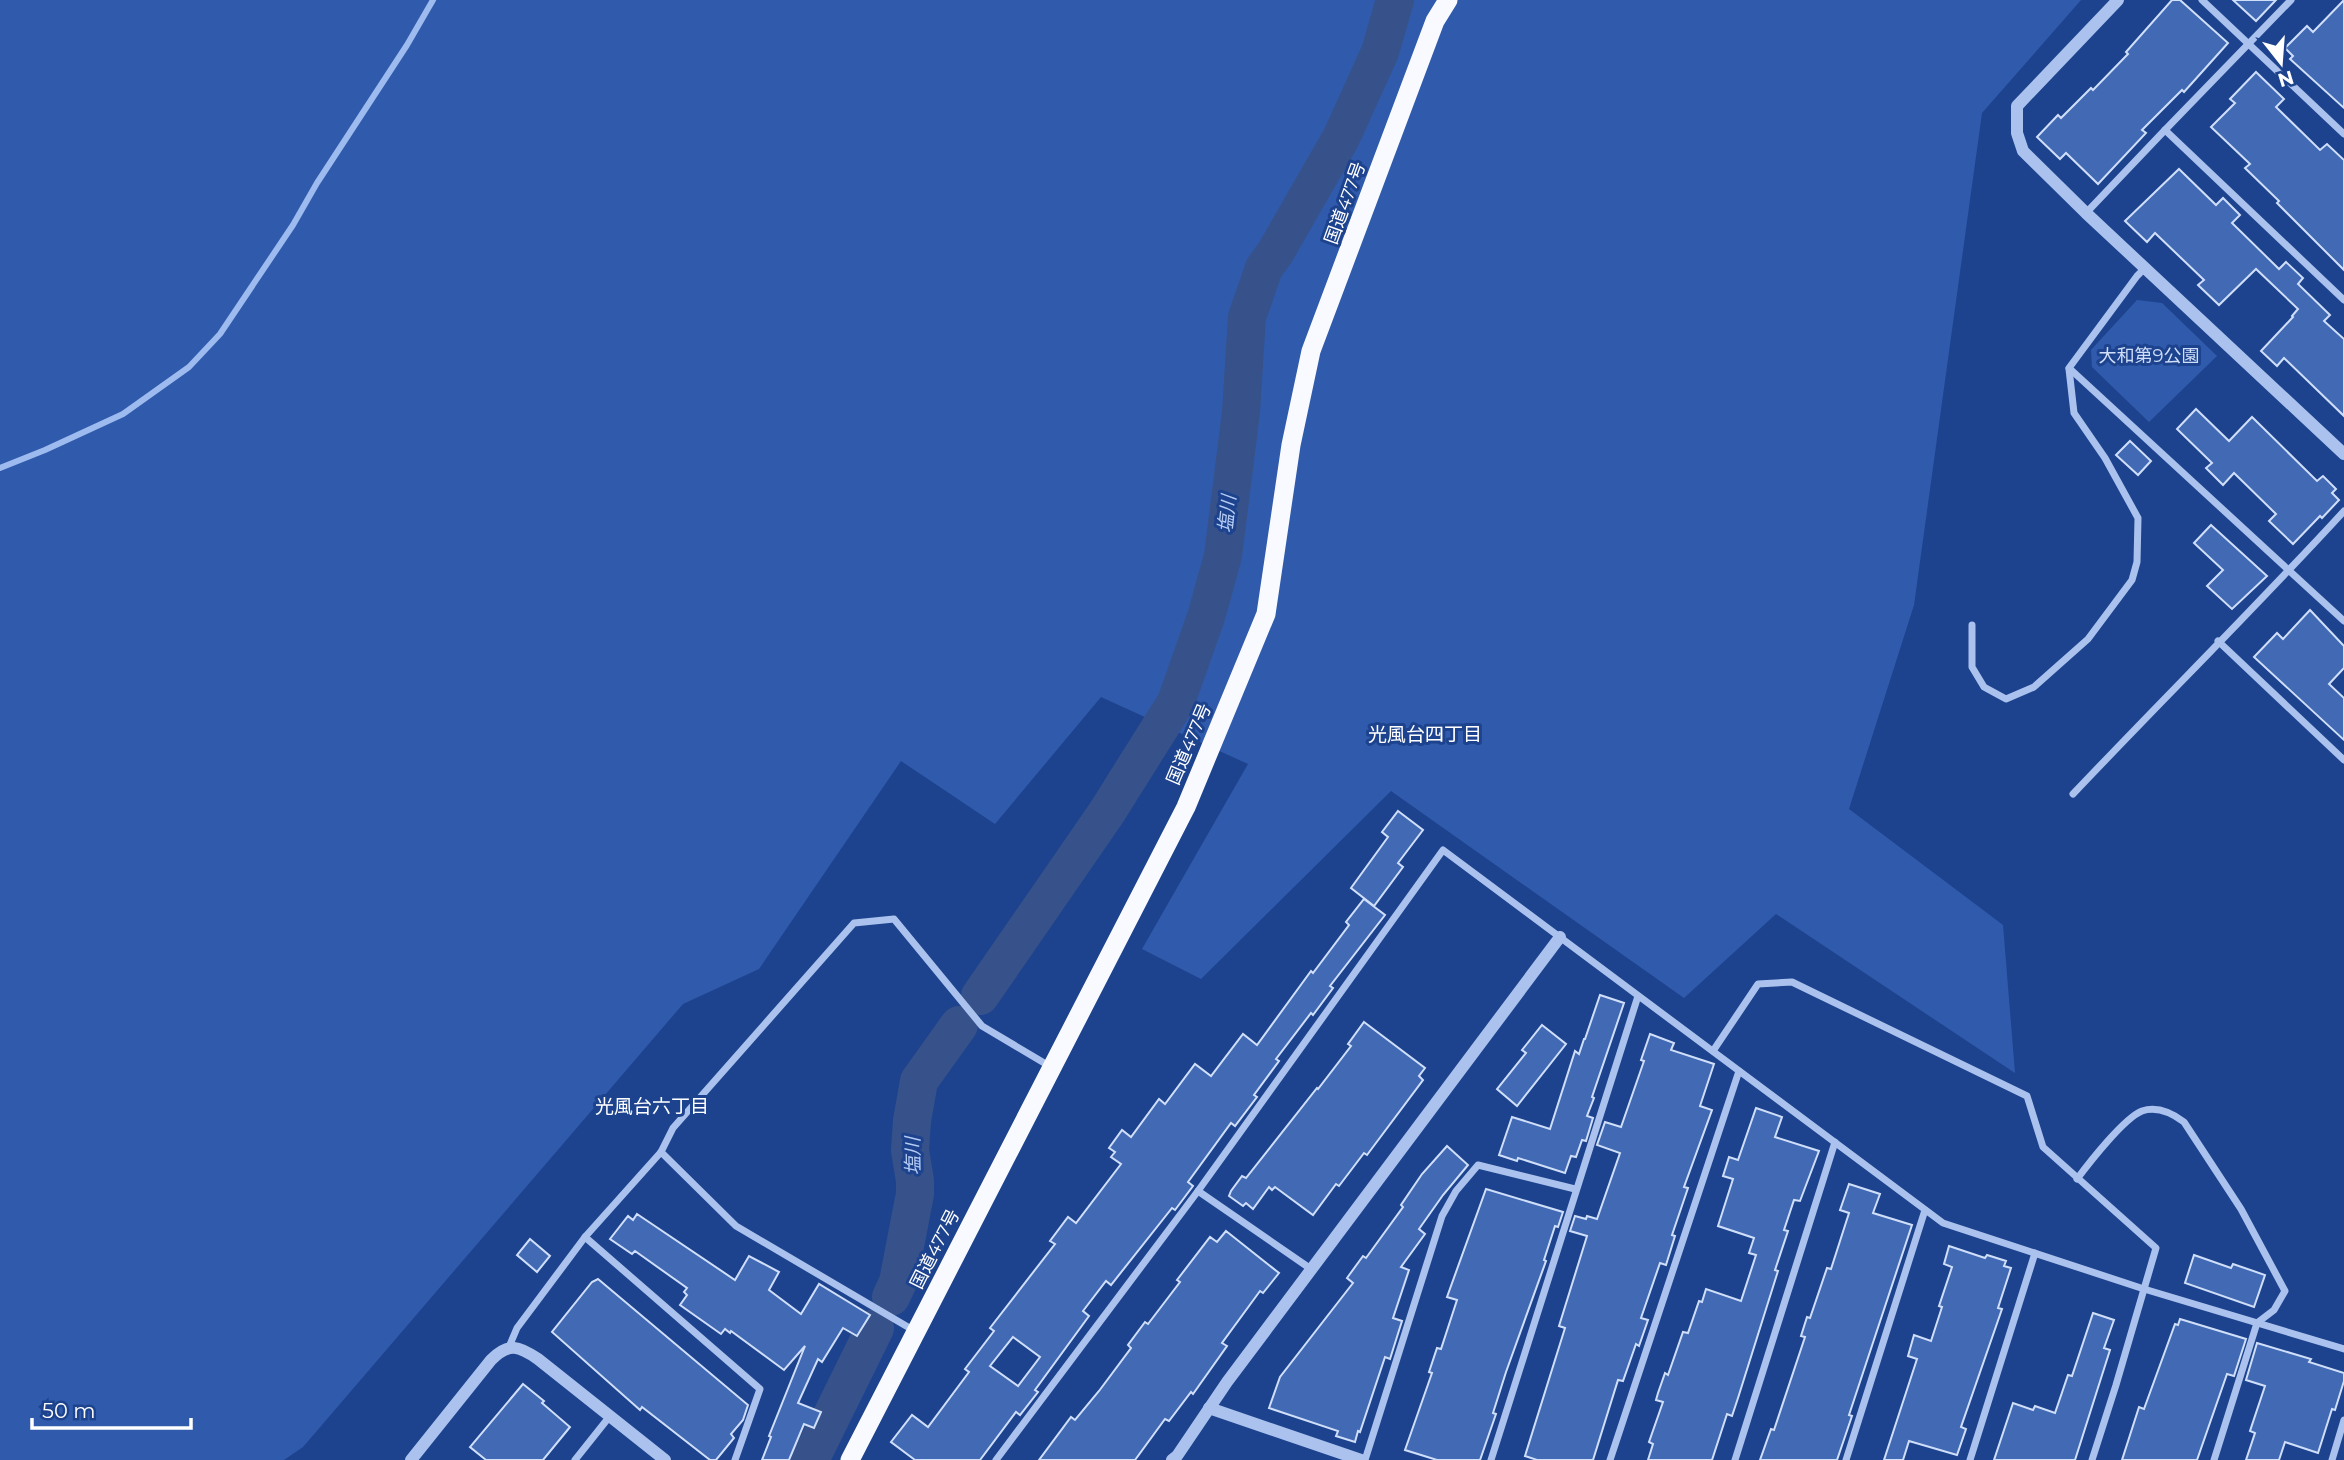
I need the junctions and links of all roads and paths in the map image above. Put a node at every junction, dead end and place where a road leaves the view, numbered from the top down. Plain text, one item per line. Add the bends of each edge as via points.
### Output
1 (1448, 0) edge
2 (2118, 0) edge
3 (2202, 0) edge
4 (2291, 0) edge
5 (2249, 43) junction
6 (2165, 130) junction
7 (2344, 134) edge
8 (2086, 213) junction
9 (2145, 268) junction
10 (2344, 300) edge
11 (2069, 369) junction
12 (2344, 454) edge
13 (2344, 511) edge
14 (2290, 570) junction
15 (2344, 621) edge
16 (1972, 625) dead end
17 (2218, 641) junction
18 (2344, 760) edge
19 (2073, 794) dead end
20 (1560, 937) junction
21 (1637, 996) junction
22 (1713, 1051) junction
23 (1051, 1067) junction
24 (1739, 1071) junction
25 (1835, 1142) junction
26 (661, 1152) junction
27 (2077, 1179) junction
28 (1575, 1189) junction
29 (1198, 1191) junction
30 (1925, 1210) junction
31 (585, 1237) junction
32 (2035, 1253) junction
33 (1311, 1269) junction
34 (2144, 1289) junction
35 (2257, 1323) junction
36 (916, 1332) junction
37 (509, 1347) junction
38 (2344, 1349) edge
39 (1209, 1408) junction
40 (610, 1416) junction
41 (2344, 1420) edge
42 (411, 1460) edge
43 (575, 1460) edge
44 (665, 1460) edge
45 (735, 1460) edge
46 (850, 1460) edge
47 (996, 1460) edge
48 (1172, 1460) edge
49 (1363, 1460) edge
50 (1492, 1460) edge
51 (1610, 1460) edge
52 (1735, 1460) edge
53 (1846, 1460) edge
54 (1970, 1460) edge
55 (2092, 1460) edge
56 (2214, 1460) edge
57 (2332, 1460) edge

1 - 23 highway, 国道477号 via 1435,22 1311,351 1291,445 1266,614 1185,807
2 - 8 street via 2017,106 2017,133 2024,151
3 - 5 street
4 - 5 street
5 - 6 street
5 - 7 street
6 - 8 street
6 - 10 street
8 - 9 street
9 - 11 street
9 - 12 street
11 - 14 street
11 - 16 street via 2074,413 2138,518 2132,580 2088,639 2034,687 2006,699 1984,687 1972,667
13 - 14 street
14 - 15 street
14 - 17 street
17 - 18 street
17 - 19 street
20 - 21 street
20 - 29 street via 1443,850
20 - 33 street
21 - 22 street
21 - 28 street
22 - 24 street
22 - 27 street via 1758,984 1792,982 2027,1096 2043,1147
23 - 26 street via 982,1026 894,919 855,923 673,1128
23 - 36 highway, 国道477号
24 - 25 street
24 - 51 street
25 - 30 street
25 - 52 street
26 - 31 street
26 - 36 street via 736,1226
27 - 34 street via 2156,1248
27 - 35 street via 2143,1111 2172,1113 2184,1122 2242,1209 2285,1291 2274,1310
28 - 49 street via 1478,1165 1456,1191 1442,1216
28 - 50 street
29 - 33 street
29 - 47 street
30 - 32 street via 1943,1223
30 - 53 street
31 - 37 street via 517,1328
31 - 45 street via 760,1389
32 - 34 street
32 - 54 street
33 - 39 street
34 - 35 street
34 - 55 street
35 - 38 street
35 - 56 street
36 - 46 highway, 国道477号
37 - 40 street via 525,1350
37 - 42 street via 491,1360
39 - 48 street
39 - 49 street
40 - 43 street
40 - 44 street
41 - 57 street

